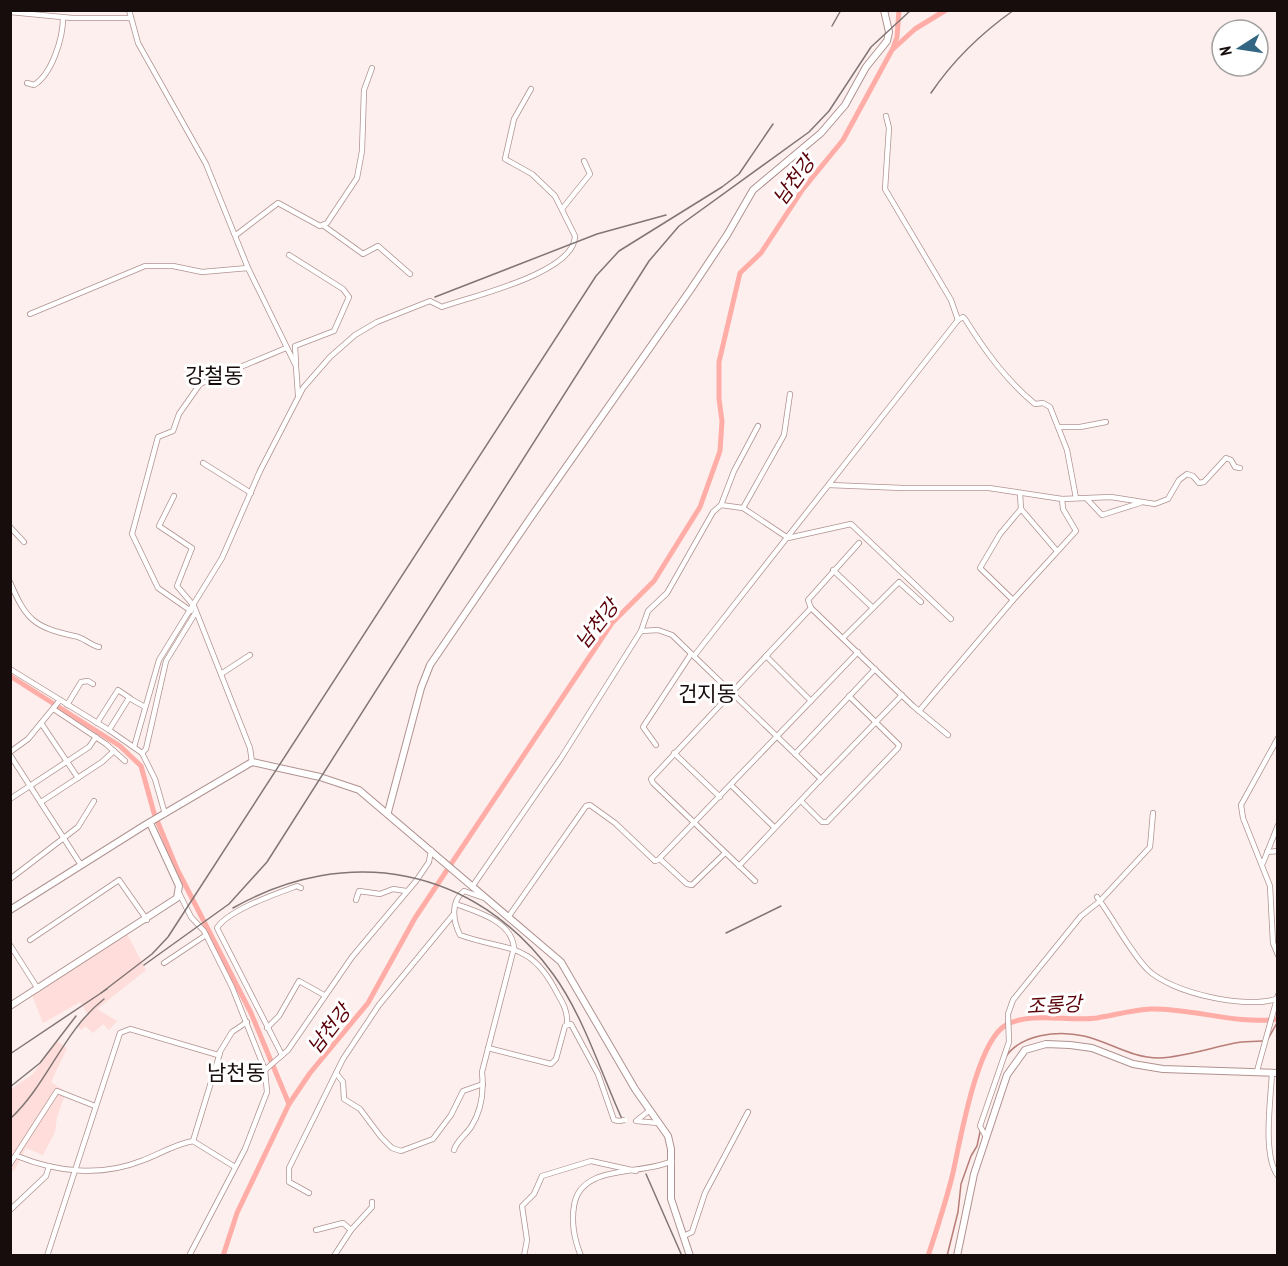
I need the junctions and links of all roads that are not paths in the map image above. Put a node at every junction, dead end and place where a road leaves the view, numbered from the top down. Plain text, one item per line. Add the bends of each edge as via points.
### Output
1 (129, 10) edge
2 (884, 10) edge
3 (10, 12) edge
4 (63, 18) junction
5 (130, 18) junction
6 (372, 68) dead end
7 (27, 83) dead end
8 (531, 89) dead end
9 (886, 116) dead end
10 (584, 161) dead end
11 (562, 209) junction
12 (324, 225) junction
13 (236, 235) junction
14 (289, 255) dead end
15 (248, 268) junction
16 (410, 274) dead end
17 (30, 314) dead end
18 (958, 320) junction
19 (286, 348) junction
20 (296, 366) junction
21 (790, 394) dead end
22 (298, 398) junction
23 (1106, 422) dead end
24 (758, 426) dead end
25 (1059, 427) junction
26 (203, 463) dead end
27 (1240, 468) dead end
28 (829, 485) junction
29 (251, 493) junction
30 (1020, 494) junction
31 (174, 496) dead end
32 (1076, 498) junction
33 (1062, 499) junction
34 (1087, 499) junction
35 (1149, 503) junction
36 (721, 505) junction
37 (743, 508) junction
38 (1021, 509) junction
39 (10, 527) edge
40 (788, 538) junction
41 (24, 542) dead end
42 (859, 543) dead end
43 (1057, 551) junction
44 (833, 570) junction
45 (10, 582) edge
46 (1013, 600) junction
47 (921, 602) dead end
48 (811, 608) junction
49 (873, 608) junction
50 (193, 609) junction
51 (951, 619) dead end
52 (641, 632) junction
53 (843, 638) junction
54 (99, 647) dead end
55 (858, 652) junction
56 (250, 655) dead end
57 (692, 655) junction
58 (766, 656) junction
59 (10, 669) edge
60 (875, 669) junction
61 (220, 674) junction
62 (93, 684) dead end
63 (150, 689) junction
64 (158, 690) junction
65 (732, 693) junction
66 (902, 695) junction
67 (849, 696) junction
68 (130, 698) junction
69 (811, 700) junction
70 (59, 702) junction
71 (67, 705) junction
72 (145, 707) junction
73 (55, 710) junction
74 (919, 711) junction
75 (875, 722) junction
76 (41, 723) junction
77 (97, 723) junction
78 (109, 730) junction
79 (948, 735) dead end
80 (96, 737) junction
81 (777, 737) junction
82 (1278, 738) edge
83 (656, 745) dead end
84 (134, 747) junction
85 (114, 751) junction
86 (10, 753) edge
87 (142, 753) junction
88 (674, 753) junction
89 (795, 753) junction
90 (68, 761) junction
91 (125, 761) dead end
92 (252, 762) junction
93 (78, 777) junction
94 (821, 779) junction
95 (30, 785) junction
96 (731, 785) junction
97 (392, 797) junction
98 (720, 797) junction
99 (10, 799) edge
100 (94, 801) dead end
101 (801, 801) junction
102 (41, 802) junction
103 (376, 803) junction
104 (388, 812) junction
105 (167, 813) junction
106 (1153, 813) dead end
107 (151, 822) junction
108 (695, 823) junction
109 (1278, 825) edge
110 (774, 827) junction
111 (65, 839) junction
112 (1278, 851) edge
113 (434, 852) junction
114 (1267, 852) junction
115 (725, 853) junction
116 (660, 859) junction
117 (1263, 863) junction
118 (81, 865) junction
119 (739, 866) junction
120 (10, 879) edge
121 (755, 881) dead end
122 (470, 884) junction
123 (301, 888) dead end
124 (406, 891) junction
125 (179, 893) junction
126 (486, 898) junction
127 (1098, 899) junction
128 (356, 900) dead end
129 (456, 904) junction
130 (10, 910) edge
131 (453, 915) junction
132 (509, 916) junction
133 (147, 920) junction
134 (218, 931) junction
135 (205, 933) junction
136 (30, 940) dead end
137 (10, 945) edge
138 (514, 948) junction
139 (1278, 955) edge
140 (164, 963) dead end
141 (38, 989) junction
142 (324, 994) junction
143 (1277, 997) edge
144 (10, 1006) edge
145 (247, 1022) junction
146 (567, 1024) junction
147 (267, 1028) junction
148 (488, 1048) junction
149 (220, 1053) junction
150 (282, 1055) junction
151 (266, 1068) junction
152 (1257, 1071) junction
153 (336, 1072) junction
154 (1275, 1073) edge
155 (483, 1084) junction
156 (95, 1106) junction
157 (650, 1110) junction
158 (748, 1113) dead end
159 (636, 1121) junction
160 (659, 1123) junction
161 (986, 1137) junction
162 (193, 1141) junction
163 (454, 1150) dead end
164 (17, 1156) junction
165 (672, 1161) junction
166 (10, 1164) edge
167 (50, 1166) junction
168 (235, 1167) junction
169 (74, 1169) junction
170 (636, 1171) junction
171 (1278, 1176) edge
172 (309, 1193) dead end
173 (372, 1202) dead end
174 (10, 1210) edge
175 (316, 1230) dead end
176 (351, 1230) junction
177 (684, 1236) junction
178 (47, 1256) edge
179 (189, 1256) edge
180 (334, 1256) edge
181 (524, 1256) edge
182 (580, 1256) edge
183 (690, 1256) edge
184 (957, 1256) edge

1 - 5 street
2 - 97 main road via 887,41 866,67 845,105 821,133 753,190 697,280 430,665
3 - 4 street
4 - 5 street
4 - 7 street via 63,28 45,75 34,85
5 - 13 street via 138,43 206,164
6 - 12 street via 364,90 360,169 353,187
8 - 11 street via 514,119 505,159 537,178
9 - 18 street via 889,128 885,189 951,300
10 - 11 street via 590,174
11 - 22 street via 575,243 562,259 546,270 442,307 430,301 362,330 330,357
12 - 13 street via 308,221 278,203
12 - 16 street via 363,254 378,246
13 - 15 street
14 - 20 street via 346,291 349,297 334,331 295,346
15 - 17 street via 202,272 178,266 145,267
15 - 19 street
18 - 25 street via 963,317 1015,386 1035,404 1050,407
18 - 28 street
19 - 20 street
19 - 50 street via 200,384 179,414 173,431 158,438 132,534 158,588
20 - 22 street
21 - 37 street via 784,435
22 - 29 street
23 - 25 street via 1080,428
24 - 36 street
25 - 32 street
26 - 29 street
27 - 35 street via 1235,468 1229,458 1224,459 1204,482 1199,483 1187,474 1165,502
28 - 30 street via 989,488
28 - 40 street
29 - 50 street
30 - 33 street
30 - 38 street
31 - 50 street via 159,526 192,548 177,586
32 - 33 street
32 - 34 street
33 - 43 street via 1076,531
34 - 35 street via 1111,497
34 - 35 street via 1102,515
36 - 37 street
36 - 52 street via 713,512 667,593 648,611
37 - 40 street
38 - 43 street
38 - 46 street via 980,566
39 - 41 street
40 - 51 street via 851,524
40 - 57 street
42 - 44 street
43 - 46 street
44 - 48 street via 810,597
44 - 49 street
45 - 54 street via 22,610 33,620 56,633
46 - 74 street
47 - 49 street via 899,582
48 - 53 street
48 - 58 street
49 - 53 street
50 - 61 street
50 - 63 street via 162,653
50 - 64 street via 167,658
52 - 57 street via 663,631 672,635
52 - 122 street via 561,758
53 - 55 street
55 - 60 street
55 - 69 street
56 - 61 street
57 - 65 street
57 - 83 street via 643,727
58 - 65 street
58 - 69 street
59 - 70 street
60 - 66 street
60 - 67 street
61 - 92 street
62 - 71 street via 81,682
63 - 64 street
63 - 72 street
64 - 87 street
65 - 81 street
65 - 88 street
66 - 74 street
66 - 75 street
67 - 75 street
67 - 89 street
68 - 72 street
68 - 77 street via 118,690
68 - 78 street
69 - 81 street
70 - 71 street
70 - 73 street
71 - 77 street
72 - 84 street
73 - 76 street
73 - 80 street
74 - 79 street
75 - 94 street
75 - 101 street via 899,745 876,772 827,822 822,822
76 - 86 street
76 - 90 street
77 - 78 street
78 - 84 street
80 - 85 street
80 - 90 street via 89,747
81 - 89 street
81 - 96 street
82 - 117 street via 1241,805 1243,819
84 - 87 street
85 - 91 street
85 - 93 street
86 - 95 street
87 - 105 street
88 - 98 street
88 - 108 street via 652,775 652,781
89 - 94 street
90 - 93 street
90 - 95 street
92 - 103 main road via 352,786
92 - 105 main road
93 - 102 street
94 - 101 street
95 - 99 street
95 - 102 street
96 - 98 street
96 - 110 street
97 - 103 main road
97 - 104 main road
98 - 108 street
100 - 111 street via 84,821
101 - 110 street
102 - 111 street
103 - 104 main road
104 - 113 main road
105 - 107 main road
106 - 127 street via 1150,847
107 - 118 main road
107 - 125 main road
108 - 115 street
108 - 116 street
109 - 114 street
110 - 119 street
111 - 118 street
111 - 120 street
112 - 114 street
113 - 122 main road
113 - 124 street
114 - 117 street
115 - 116 street via 692,885
115 - 119 street
116 - 132 street via 655,861 615,823 586,806
117 - 139 street via 1270,886
118 - 130 main road
119 - 121 street
122 - 126 main road
123 - 134 street via 297,886 248,907 219,924
124 - 128 street via 359,891
124 - 142 street
125 - 133 main road via 175,901
125 - 135 street via 191,917
126 - 129 street via 464,891
126 - 132 main road
127 - 143 street via 1142,963 1158,977 1236,1002 1257,1004
127 - 161 street via 1011,1005 1009,1042 980,1126
129 - 131 street
129 - 138 street via 499,924 510,934
131 - 138 street via 460,935
131 - 153 street via 379,1005
132 - 157 main road via 561,962
133 - 136 street via 119,880
133 - 141 main road
134 - 135 street
134 - 147 street
135 - 140 street
135 - 145 street
137 - 141 street
138 - 146 street via 545,972 567,1012
138 - 148 street
141 - 144 main road
142 - 147 street via 299,981 279,1016
142 - 150 street
143 - 152 street
145 - 149 street via 232,1032
145 - 151 street
146 - 148 street via 551,1064
146 - 159 street, bridge via 582,1041 614,1120
147 - 150 street
148 - 155 street
149 - 156 street via 127,1030 118,1037
149 - 162 street
150 - 151 street
151 - 168 street via 267,1092
152 - 154 main road
152 - 161 main road via 1171,1070 1133,1064 1086,1047 1036,1046 1022,1052 1008,1071
153 - 155 street via 343,1082 344,1099 364,1112 387,1144 401,1151 429,1142 447,1121 463,1091
153 - 172 street via 288,1168 289,1182
154 - 171 street via 1268,1108 1269,1156
155 - 163 street via 474,1120
156 - 164 street via 57,1091
156 - 169 street
157 - 159 street
157 - 160 main road
158 - 177 street via 705,1193 692,1232
159 - 160 street
160 - 165 main road via 670,1140
161 - 184 main road
162 - 168 street
162 - 169 street via 116,1169
164 - 166 street
164 - 167 street
165 - 170 street
165 - 177 main road via 671,1199
167 - 169 street
167 - 174 street via 46,1176
168 - 179 street
169 - 178 street
170 - 181 street via 591,1161 542,1176 534,1194 522,1206
170 - 182 street via 590,1180 575,1197 572,1225
173 - 176 street
175 - 176 street via 343,1223
176 - 180 street
177 - 183 main road

